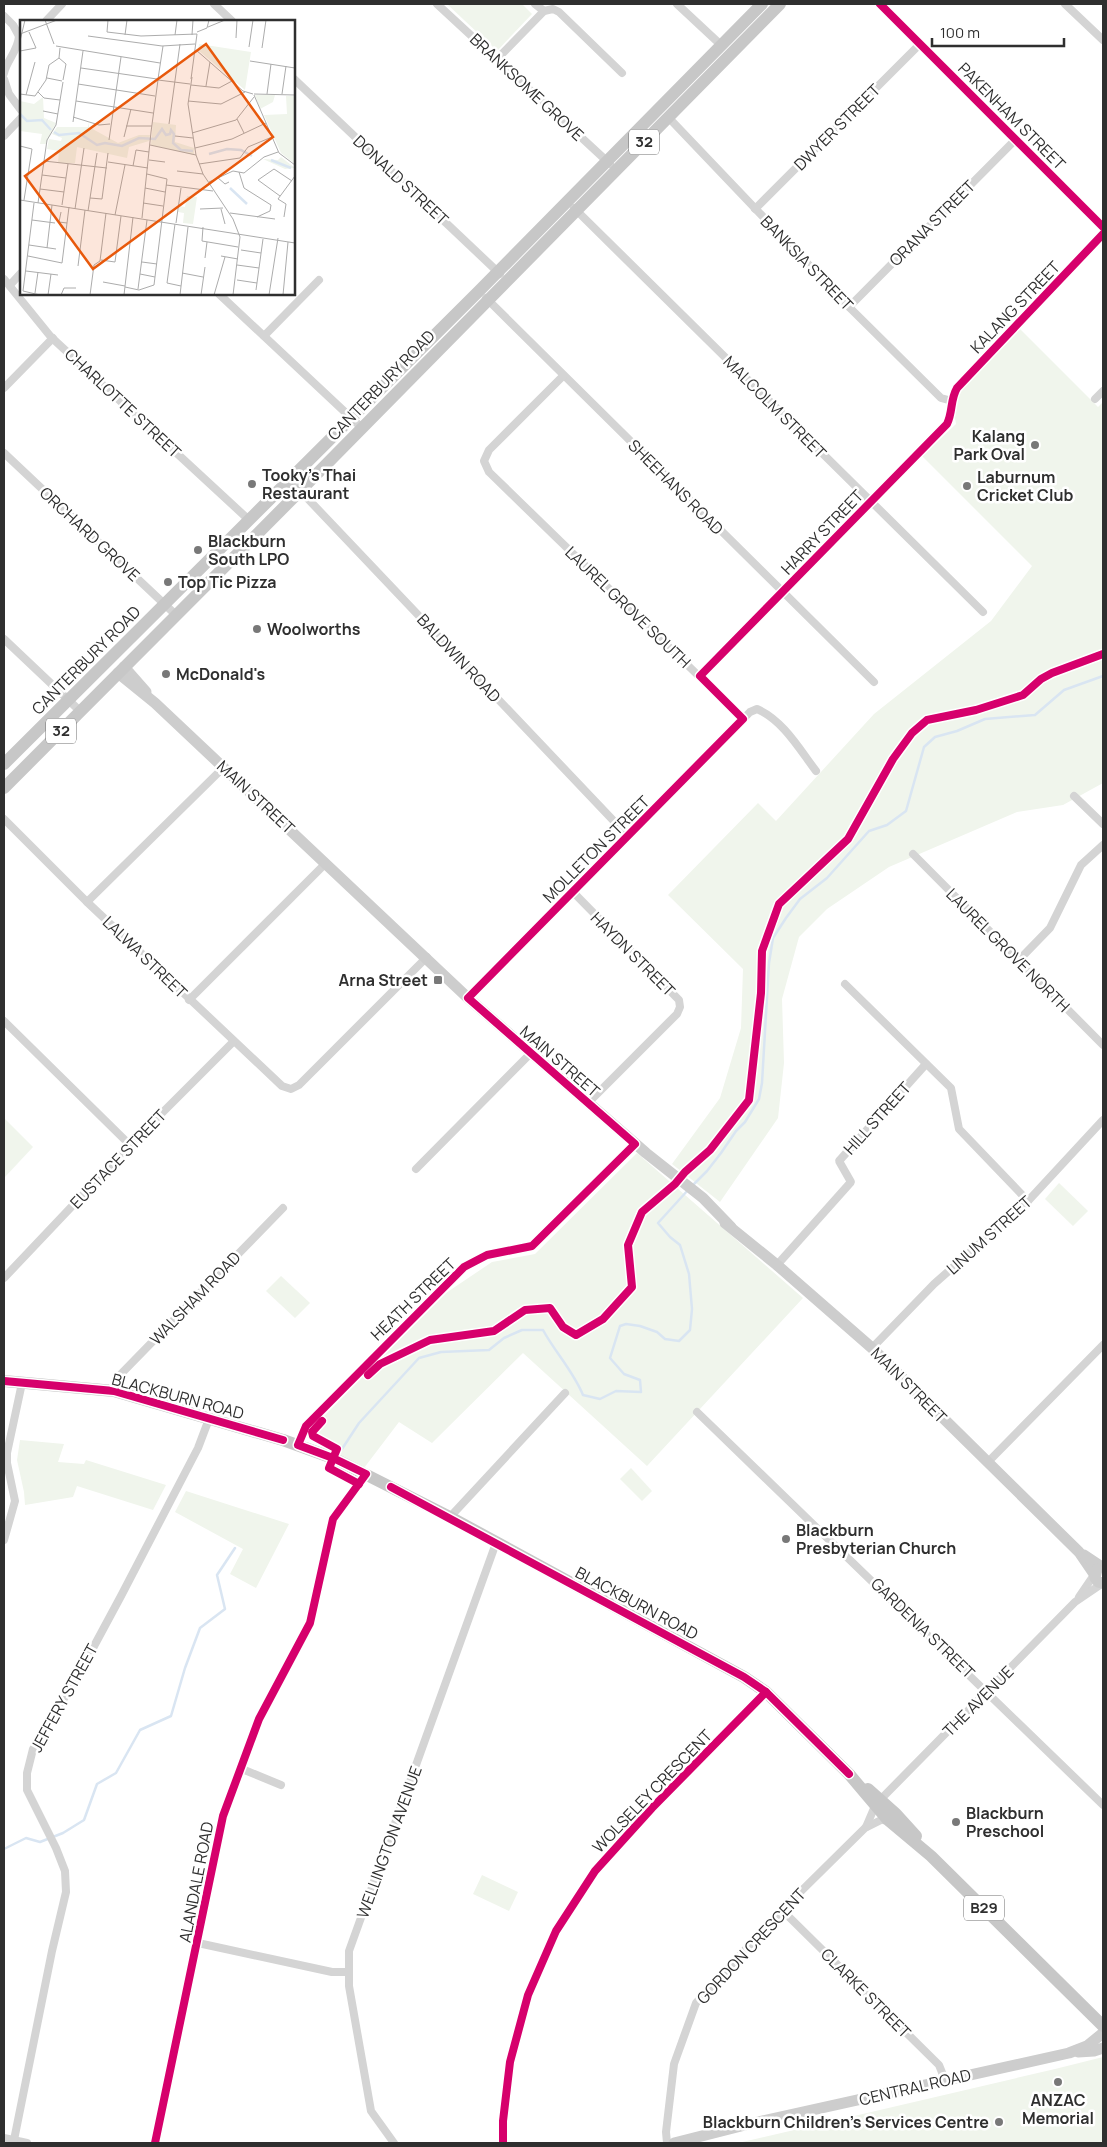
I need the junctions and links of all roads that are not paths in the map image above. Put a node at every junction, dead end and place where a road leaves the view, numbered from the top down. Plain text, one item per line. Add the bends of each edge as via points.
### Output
1 (62, 4) edge
2 (214, 4) edge
3 (437, 4) edge
4 (535, 4) edge
5 (677, 4) edge
6 (762, 4) edge
7 (780, 4) edge
8 (880, 4) edge
9 (1065, 4) edge
10 (544, 11) junction
11 (4, 16) edge
12 (47, 20) edge
13 (231, 20) edge
14 (20, 36) edge
15 (1103, 40) edge
16 (920, 44) junction
17 (721, 45) junction
18 (496, 60) junction
19 (4, 73) edge
20 (622, 73) dead end
21 (4, 79) edge
22 (295, 80) edge
23 (20, 109) edge
24 (668, 117) junction
25 (20, 119) edge
26 (4, 136) edge
27 (1016, 139) junction
28 (607, 161) junction
29 (616, 170) junction
30 (572, 205) junction
31 (755, 209) junction
32 (1103, 227) edge
33 (1103, 234) edge
34 (20, 274) edge
35 (503, 276) junction
36 (319, 280) dead end
37 (7, 282) edge
38 (220, 295) edge
39 (484, 295) junction
40 (849, 307) junction
41 (264, 336) junction
42 (53, 338) junction
43 (563, 376) junction
44 (4, 388) edge
45 (1103, 391) edge
46 (1096, 399) dead end
47 (952, 401) junction
48 (352, 418) junction
49 (362, 428) junction
50 (4, 454) edge
51 (290, 480) junction
52 (300, 491) junction
53 (870, 502) junction
54 (249, 520) junction
55 (782, 592) junction
56 (165, 604) junction
57 (983, 612) dead end
58 (176, 614) junction
59 (4, 639) edge
60 (110, 660) junction
61 (121, 670) junction
62 (700, 676) junction
63 (874, 682) dead end
64 (68, 700) junction
65 (80, 712) junction
66 (743, 719) junction
67 (4, 764) edge
68 (224, 767) junction
69 (816, 771) dead end
70 (4, 788) edge
71 (1074, 796) dead end
72 (4, 819) edge
73 (1103, 824) edge
74 (628, 836) junction
75 (1103, 845) edge
76 (913, 854) dead end
77 (326, 863) junction
78 (572, 892) junction
79 (87, 902) junction
80 (427, 957) junction
81 (1018, 961) junction
82 (844, 984) dead end
83 (468, 998) junction
84 (189, 1000) junction
85 (4, 1021) edge
86 (233, 1042) junction
87 (1103, 1046) edge
88 (530, 1054) junction
89 (926, 1064) junction
90 (588, 1103) junction
91 (1103, 1120) edge
92 (635, 1144) junction
93 (130, 1145) junction
94 (416, 1168) dead end
95 (1028, 1201) junction
96 (283, 1208) dead end
97 (777, 1265) junction
98 (4, 1278) edge
99 (1103, 1345) edge
100 (872, 1348) junction
101 (4, 1381) edge
102 (22, 1383) junction
103 (114, 1391) junction
104 (565, 1393) dead end
105 (697, 1412) dead end
106 (209, 1419) junction
107 (298, 1445) junction
108 (988, 1462) junction
109 (366, 1474) junction
110 (7, 1481) edge
111 (450, 1517) junction
112 (4, 1540) edge
113 (496, 1543) junction
114 (1101, 1573) edge
115 (988, 1691) junction
116 (766, 1692) junction
117 (242, 1769) junction
118 (281, 1785) dead end
119 (1103, 1805) edge
120 (879, 1808) junction
121 (865, 1828) junction
122 (931, 1856) junction
123 (782, 1910) junction
124 (198, 1944) junction
125 (348, 1972) junction
126 (1103, 2026) edge
127 (1103, 2033) edge
128 (1103, 2048) edge
129 (1069, 2053) junction
130 (944, 2080) junction
131 (4, 2138) edge
132 (14, 2140) junction
133 (27, 2143) edge
134 (155, 2143) edge
135 (394, 2143) edge
136 (503, 2143) edge
137 (667, 2143) edge
138 (674, 2143) edge

1 - 12 street
2 - 13 street
3 - 18 street, BRANKSOME GROVE
4 - 10 street
5 - 17 street
6 - 17 main road, CANTERBURY ROAD / 32
7 - 24 main road, CANTERBURY ROAD / 32
8 - 16 street, PAKENHAM STREET
9 - 15 street
10 - 18 street
10 - 20 street via 552,9 559,12
11 - 14 street
14 - 19 street via 18,47
16 - 27 street, PAKENHAM STREET
16 - 31 street, DWYER STREET
17 - 28 main road, CANTERBURY ROAD / 32
18 - 28 street, BRANKSOME GROVE
21 - 23 street via 9,94
22 - 35 street, DONALD STREET
24 - 29 main road, CANTERBURY ROAD / 32
24 - 31 street, BANKSIA STREET
25 - 26 street
27 - 32 street, PAKENHAM STREET
27 - 40 street, ORANA STREET
28 - 29 street, BRANKSOME GROVE
28 - 30 main road, CANTERBURY ROAD / 32
29 - 30 main road, CANTERBURY ROAD / 32
30 - 35 main road, CANTERBURY ROAD / 32
30 - 53 street, MALCOLM STREET
31 - 40 street, BANKSIA STREET
33 - 47 street, KALANG STREET via 957,388
34 - 37 street
35 - 39 main road, CANTERBURY ROAD / 32
36 - 41 street
37 - 42 street, CHARLOTTE STREET
38 - 41 street
39 - 43 street, SHEEHANS ROAD
39 - 48 main road, CANTERBURY ROAD / 32
39 - 49 main road, CANTERBURY ROAD / 32
40 - 47 street, BANKSIA STREET via 941,398
41 - 48 street
42 - 44 street
42 - 54 street, CHARLOTTE STREET
43 - 55 street, SHEEHANS ROAD
43 - 62 street, LAUREL GROVE SOUTH via 490,450 484,461 488,472
45 - 46 street
47 - 53 street, HARRY STREET via 947,424
48 - 49 street
48 - 51 main road, CANTERBURY ROAD / 32
49 - 52 main road, CANTERBURY ROAD / 32
50 - 56 street, ORCHARD GROVE
51 - 52 street, BALDWIN ROAD
51 - 54 main road, CANTERBURY ROAD / 32
52 - 58 main road, CANTERBURY ROAD / 32
52 - 74 street, BALDWIN ROAD
53 - 55 street, HARRY STREET
53 - 57 street, MALCOLM STREET
54 - 56 main road, CANTERBURY ROAD / 32
55 - 62 street, HARRY STREET
55 - 63 street, SHEEHANS ROAD
56 - 58 street, ORCHARD GROVE
56 - 60 main road, CANTERBURY ROAD / 32
58 - 61 main road, CANTERBURY ROAD / 32
59 - 64 street
60 - 61 main road
60 - 64 main road, CANTERBURY ROAD / 32
61 - 65 main road, CANTERBURY ROAD / 32
61 - 68 street, MAIN STREET via 130,685 155,703
62 - 66 street, LAUREL GROVE SOUTH
64 - 65 street
64 - 67 main road, CANTERBURY ROAD / 32
65 - 70 main road, CANTERBURY ROAD / 32
66 - 69 street via 757,709 766,712 788,734
66 - 74 street, MOLLETON STREET
68 - 77 street, MAIN STREET
68 - 79 street
71 - 73 street
72 - 79 street, LALWA STREET
74 - 78 street, MOLLETON STREET
75 - 81 street via 1081,865 1050,928
76 - 81 street, LAUREL GROVE NORTH
77 - 80 street, MAIN STREET
77 - 84 street
78 - 83 street, MOLLETON STREET
78 - 90 street, HAYDN STREET via 678,1000 680,1007 677,1014
79 - 84 street, LALWA STREET
80 - 83 street, MAIN STREET
80 - 86 street, LALWA STREET via 299,1085 291,1089 282,1086
81 - 87 street, LAUREL GROVE NORTH
82 - 89 street
83 - 88 street, MAIN STREET
84 - 86 street, LALWA STREET
85 - 93 street
86 - 93 street, EUSTACE STREET
88 - 90 street, MAIN STREET
88 - 94 street
89 - 95 street via 951,1088 959,1128
89 - 97 street, HILL STREET via 839,1161 851,1182
90 - 92 street, MAIN STREET
91 - 95 street, LINUM STREET
92 - 97 street, MAIN STREET
92 - 107 street, HEATH STREET via 532,1246 487,1255 464,1268 306,1426
93 - 98 street, EUSTACE STREET
95 - 100 street, LINUM STREET via 934,1284
96 - 103 street, WALSHAM ROAD via 119,1376
97 - 100 street, MAIN STREET
99 - 108 street
100 - 108 street, MAIN STREET
101 - 102 main road, BLACKBURN ROAD / B29
102 - 103 main road, BLACKBURN ROAD / B29
102 - 110 street via 7,1453
103 - 106 main road, BLACKBURN ROAD / B29
104 - 111 street
105 - 115 street, GARDENIA STREET
106 - 107 main road, BLACKBURN ROAD / B29
106 - 132 street, JEFFERY STREET via 198,1448 125,1588 79,1674 33,1749 27,1790 65,1870 66,1892
107 - 109 main road, BLACKBURN ROAD / B29
108 - 114 street, MAIN STREET
109 - 111 main road, BLACKBURN ROAD / B29
109 - 117 street, ALANDALE ROAD via 333,1520 310,1623 259,1719
110 - 112 street via 15,1506
111 - 113 main road, BLACKBURN ROAD / B29
113 - 116 main road, BLACKBURN ROAD / B29 via 744,1677
113 - 125 street, WELLINGTON AVENUE via 349,1951
114 - 115 street, THE AVENUE
115 - 119 street, GARDENIA STREET
115 - 120 street, THE AVENUE
116 - 120 main road, BLACKBURN ROAD / B29
116 - 136 street, WOLSELEY CRESCENT via 595,1871 556,1931 528,1994 510,2062
117 - 118 street
117 - 124 street, ALANDALE ROAD via 224,1816
120 - 121 street, GORDON CRESCENT
120 - 121 street, GORDON CRESCENT via 876,1822
120 - 122 main road, BLACKBURN ROAD / B29
120 - 122 main road, BLACKBURN ROAD / B29 via 910,1828
121 - 123 street, GORDON CRESCENT
122 - 126 main road, BLACKBURN ROAD / B29
123 - 130 street, CLARKE STREET via 939,2065
123 - 137 street, GORDON CRESCENT via 696,2003 674,2064
124 - 125 street via 332,1972
124 - 134 street, ALANDALE ROAD
125 - 135 street, WELLINGTON AVENUE via 372,2110
127 - 129 street, CENTRAL ROAD via 1087,2046
128 - 129 street, CENTRAL ROAD
129 - 130 street, CENTRAL ROAD
130 - 138 street, CENTRAL ROAD
131 - 132 street
132 - 133 street

